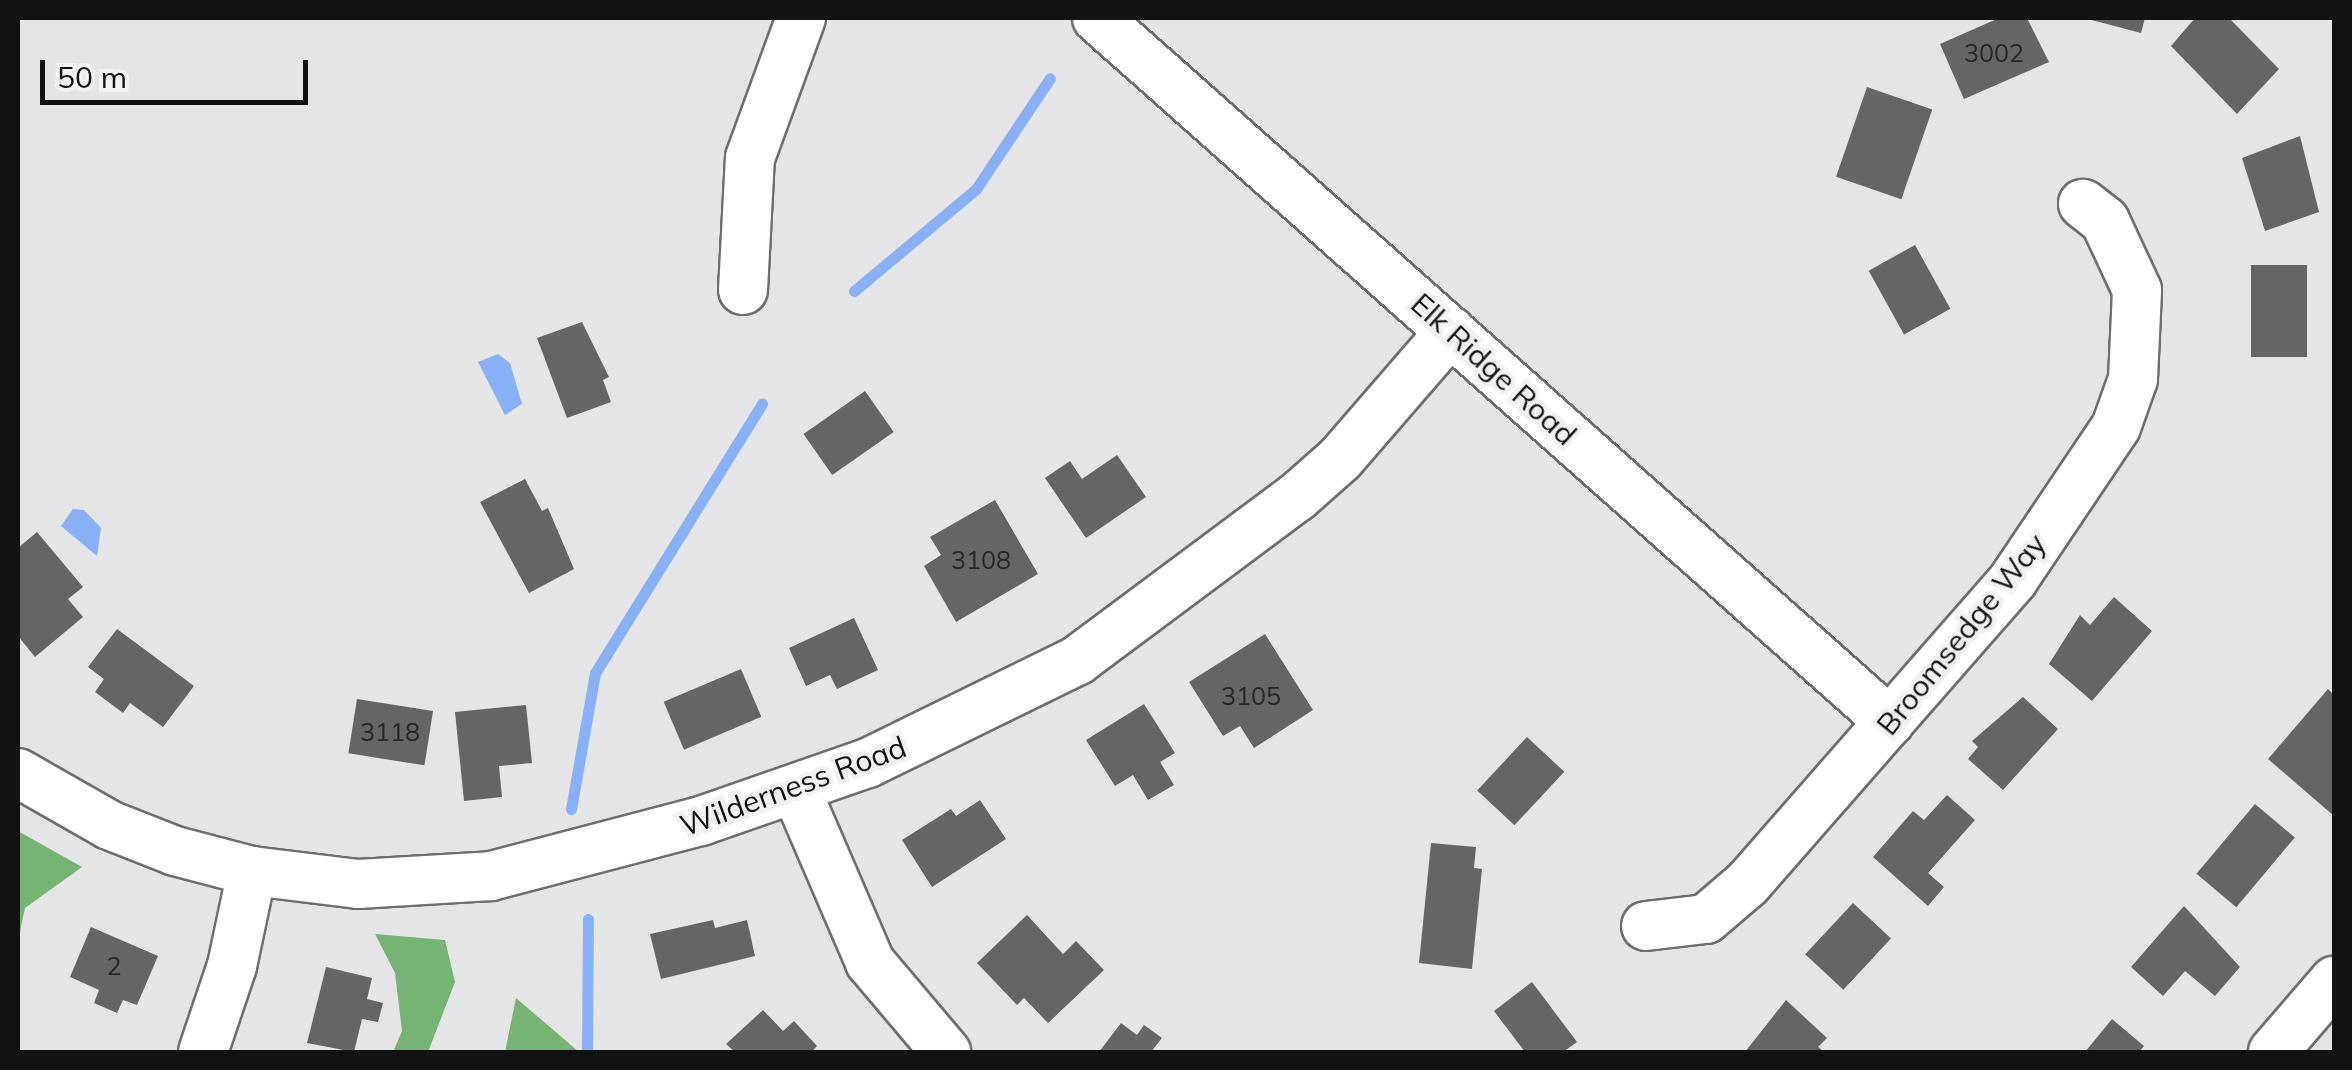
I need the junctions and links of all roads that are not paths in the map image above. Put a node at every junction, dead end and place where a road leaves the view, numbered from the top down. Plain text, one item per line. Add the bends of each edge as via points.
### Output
1 (801, 18) edge
2 (1097, 18) edge
3 (2083, 204) dead end
4 (744, 290) dead end
5 (1451, 331) junction
6 (1890, 722) junction
7 (18, 773) edge
8 (796, 790) junction
9 (252, 872) junction
10 (1646, 926) dead end
11 (2334, 981) edge
12 (203, 1052) edge
13 (946, 1052) edge
14 (2273, 1052) edge

1 - 4 street via 750,158
2 - 5 street, Elk Ridge Road
3 - 6 street, Broomsedge Way via 2105,221 2137,290 2133,380 2116,427 2013,580
5 - 6 street, Elk Ridge Road
5 - 8 street, Wilderness Road via 1340,459 1297,497 1078,660 929,736
6 - 10 street, Broomsedge Way via 1748,883 1706,918
7 - 9 street, Wilderness Road via 109,825
8 - 9 street, Wilderness Road via 491,876 358,884
8 - 13 street via 870,962
9 - 12 street via 232,966
11 - 14 street

